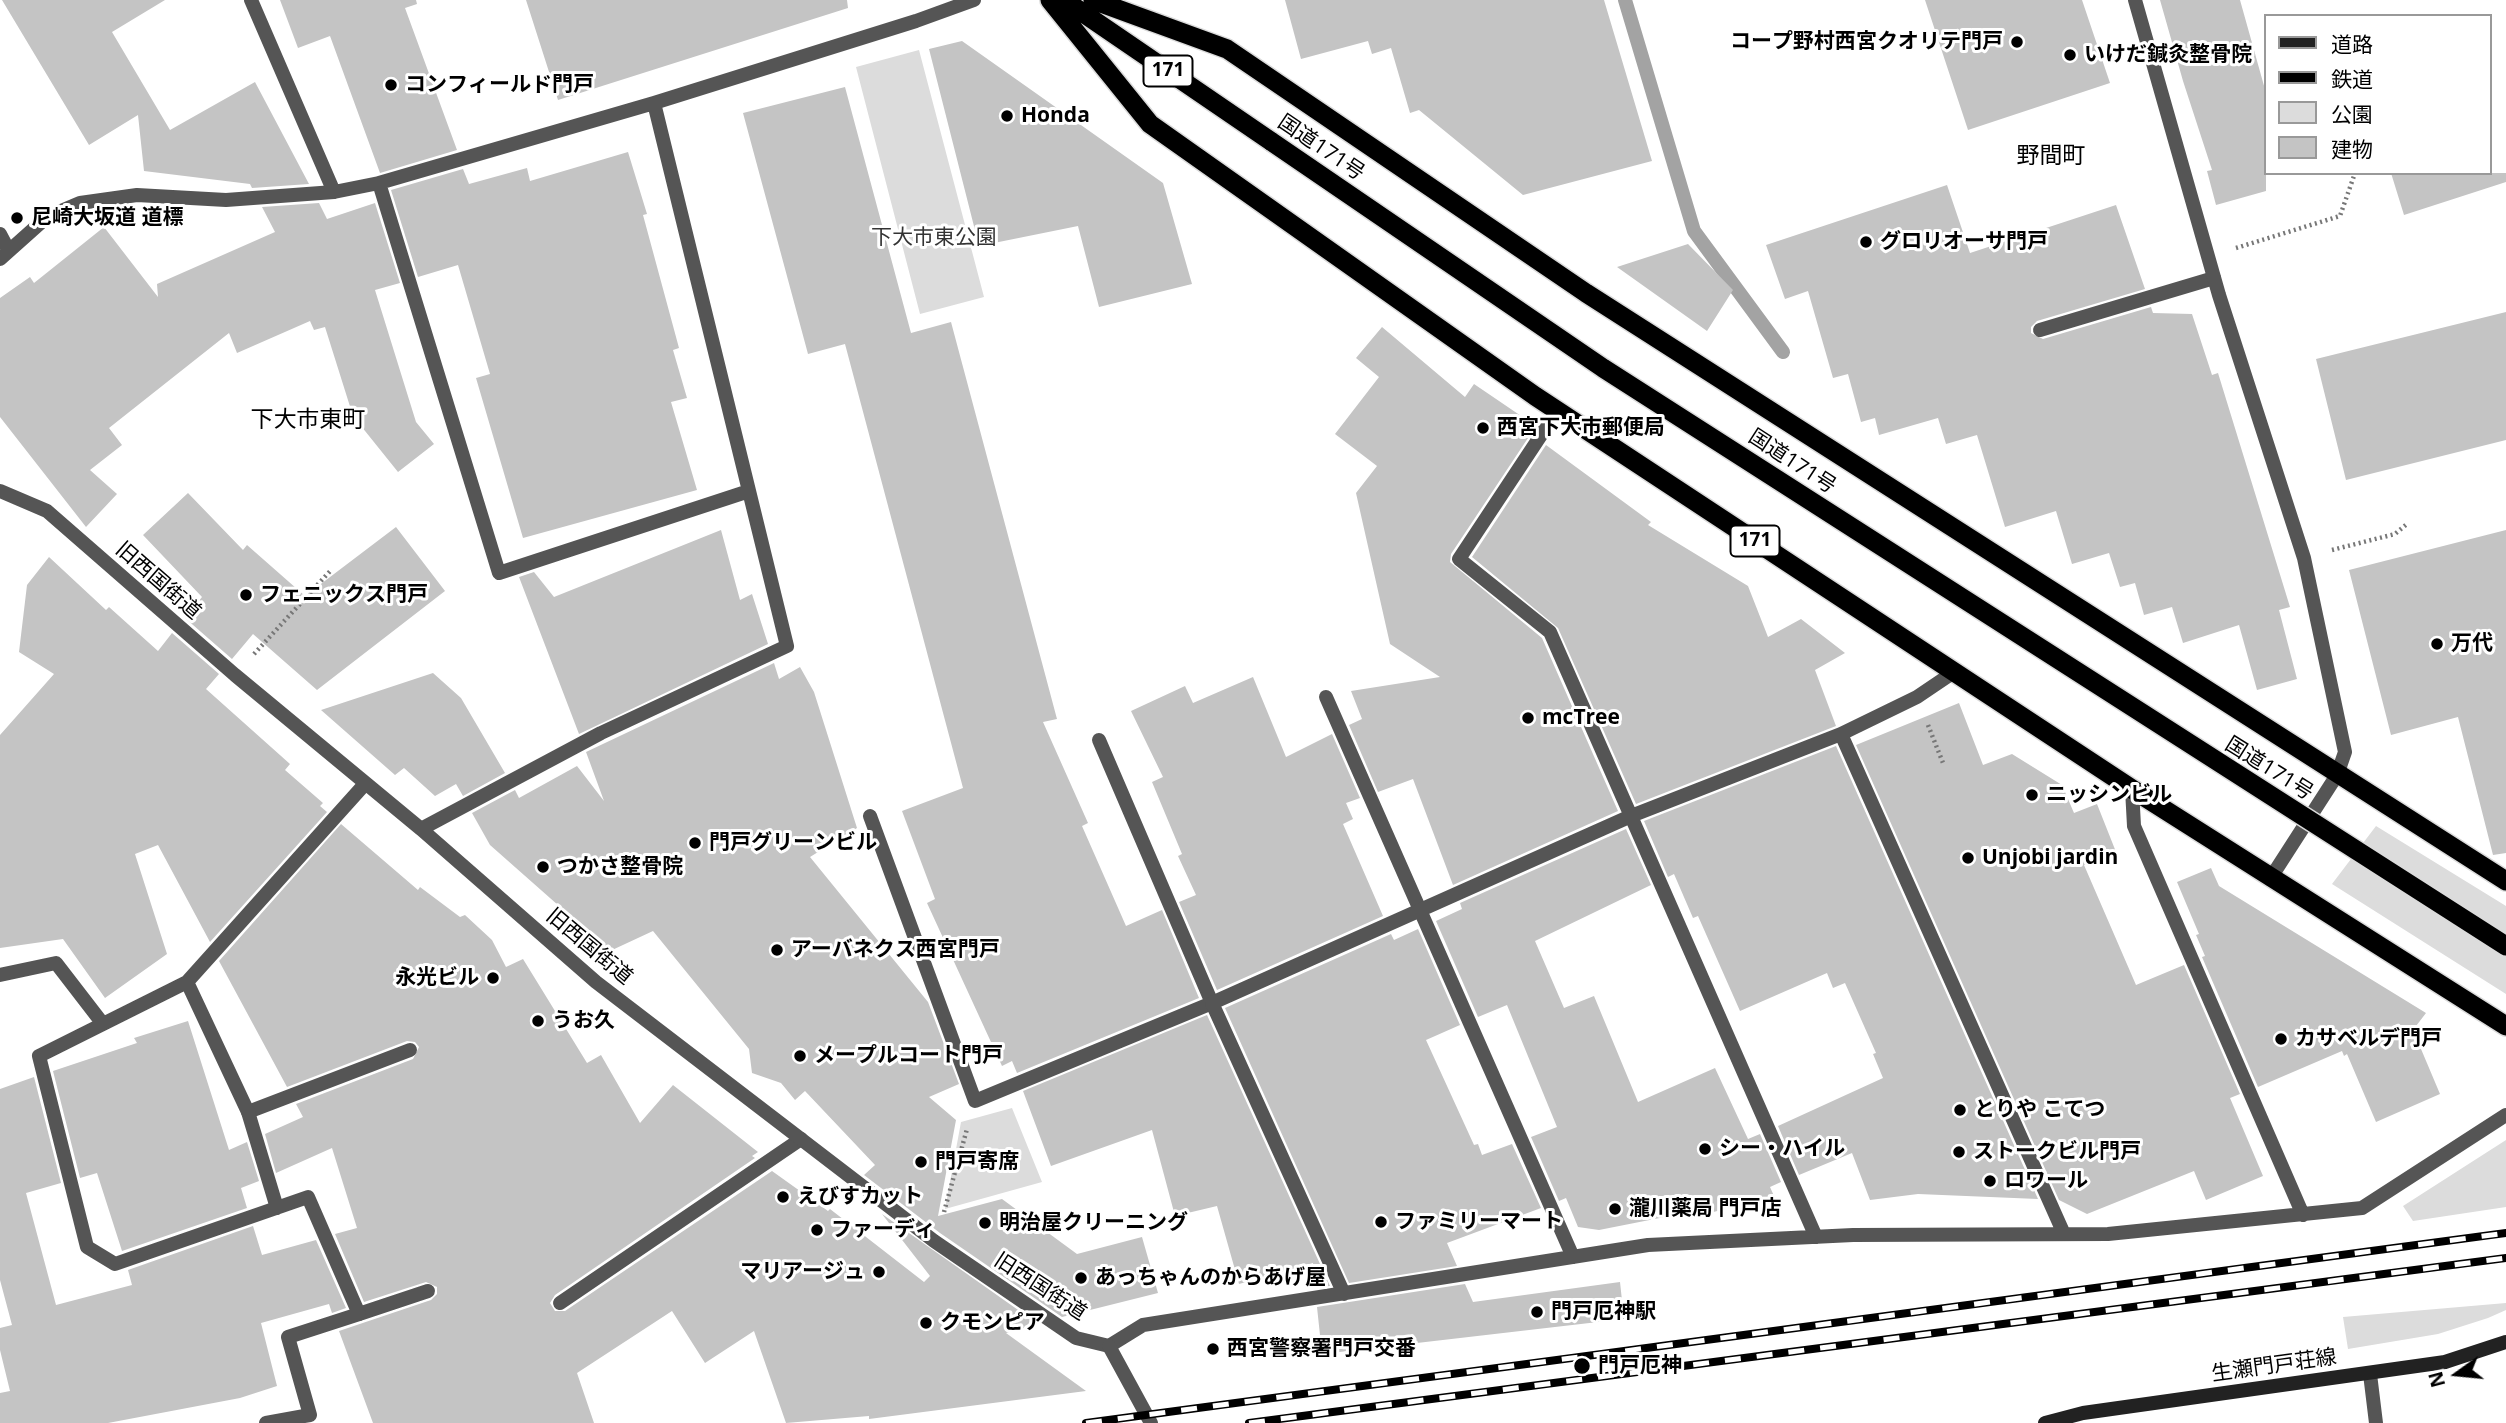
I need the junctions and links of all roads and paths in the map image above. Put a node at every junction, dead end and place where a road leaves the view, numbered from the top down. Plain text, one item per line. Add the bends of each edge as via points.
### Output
1 (251, 0) edge
2 (974, 0) edge
3 (1050, 0) edge
4 (1064, 0) edge
5 (1093, 0) edge
6 (2135, 0) edge
7 (654, 103) junction
8 (2354, 175) edge
9 (379, 183) junction
10 (334, 192) junction
11 (0, 234) edge
12 (5, 255) edge
13 (2208, 256) junction
14 (2214, 278) junction
15 (2040, 330) dead end
16 (1557, 411) junction
17 (749, 491) junction
18 (0, 492) edge
19 (2407, 524) dead end
20 (2304, 558) junction
21 (332, 569) dead end
22 (1954, 672) junction
23 (234, 675) junction
24 (1326, 697) dead end
25 (1917, 697) junction
26 (1841, 734) junction
27 (1099, 740) dead end
28 (1943, 763) dead end
29 (2337, 775) junction
30 (364, 785) junction
31 (2132, 789) junction
32 (870, 816) dead end
33 (1631, 816) junction
34 (421, 829) junction
35 (2270, 879) junction
36 (2506, 881) edge
37 (1420, 910) junction
38 (2506, 946) edge
39 (0, 975) edge
40 (187, 982) junction
41 (1212, 1003) junction
42 (103, 1024) junction
43 (2506, 1026) edge
44 (410, 1050) dead end
45 (975, 1101) junction
46 (248, 1112) junction
47 (2506, 1115) edge
48 (801, 1139) junction
49 (277, 1208) junction
50 (2303, 1215) junction
51 (2064, 1234) junction
52 (1816, 1237) junction
53 (934, 1241) junction
54 (1573, 1257) junction
55 (428, 1291) dead end
56 (1344, 1294) junction
57 (560, 1304) dead end
58 (359, 1314) junction
59 (2506, 1342) edge
60 (1109, 1346) junction
61 (2370, 1374) junction
62 (2084, 1418) edge
63 (266, 1423) edge
64 (1151, 1423) edge
65 (2045, 1423) edge
66 (2376, 1423) edge

1 - 10 street
2 - 7 street
3 - 16 highway, 171 via 1150,124
4 - 38 highway, 国道171号 / 171, bridge via 1603,368
5 - 29 highway, 171 via 1227,49 1586,293
6 - 13 street
7 - 9 street
7 - 17 street
8 - 13 path via 2340,216
9 - 10 street
9 - 17 street via 499,573
10 - 12 street via 226,200 136,195 80,203 47,217
11 - 12 street
13 - 14 street
14 - 15 street
14 - 20 street
16 - 22 highway, 171
16 - 33 street via 1459,559 1550,632
17 - 34 street via 787,646 601,733
18 - 23 street, 旧西国街道 via 47,511
19 - 20 path via 2395,534
20 - 29 street via 2345,752
21 - 23 path
22 - 25 street
22 - 31 highway, 171
23 - 30 street, 旧西国街道
24 - 37 street
25 - 26 street
25 - 28 path
26 - 33 street
26 - 51 street
27 - 41 street
29 - 35 street
29 - 36 highway, 171
30 - 34 street, 旧西国街道
30 - 40 street
31 - 35 highway, 171
31 - 50 street via 2134,826
32 - 45 street
33 - 37 street
33 - 52 street
34 - 48 street, 旧西国街道 via 596,982
35 - 43 highway, 171
37 - 41 street
37 - 54 street
39 - 42 street via 56,963
40 - 42 street
40 - 46 street
41 - 45 street
41 - 56 street
42 - 49 street via 39,1056 87,1247 115,1264
44 - 46 street
45 - 53 path
46 - 49 street
47 - 50 street via 2362,1208
48 - 53 street, 旧西国街道
48 - 57 street
49 - 58 street via 308,1197
50 - 51 street via 2122,1233
51 - 52 street
52 - 54 street via 1648,1245
53 - 60 street, 旧西国街道 via 1076,1338
54 - 56 street
55 - 58 street
56 - 60 street via 1143,1325
58 - 63 street via 288,1337 310,1415
59 - 61 main road, 生瀬門戸荘線 via 2445,1362
60 - 64 street
61 - 62 main road, 生瀬門戸荘線
61 - 66 street
62 - 65 main road, 生瀬門戸荘線

